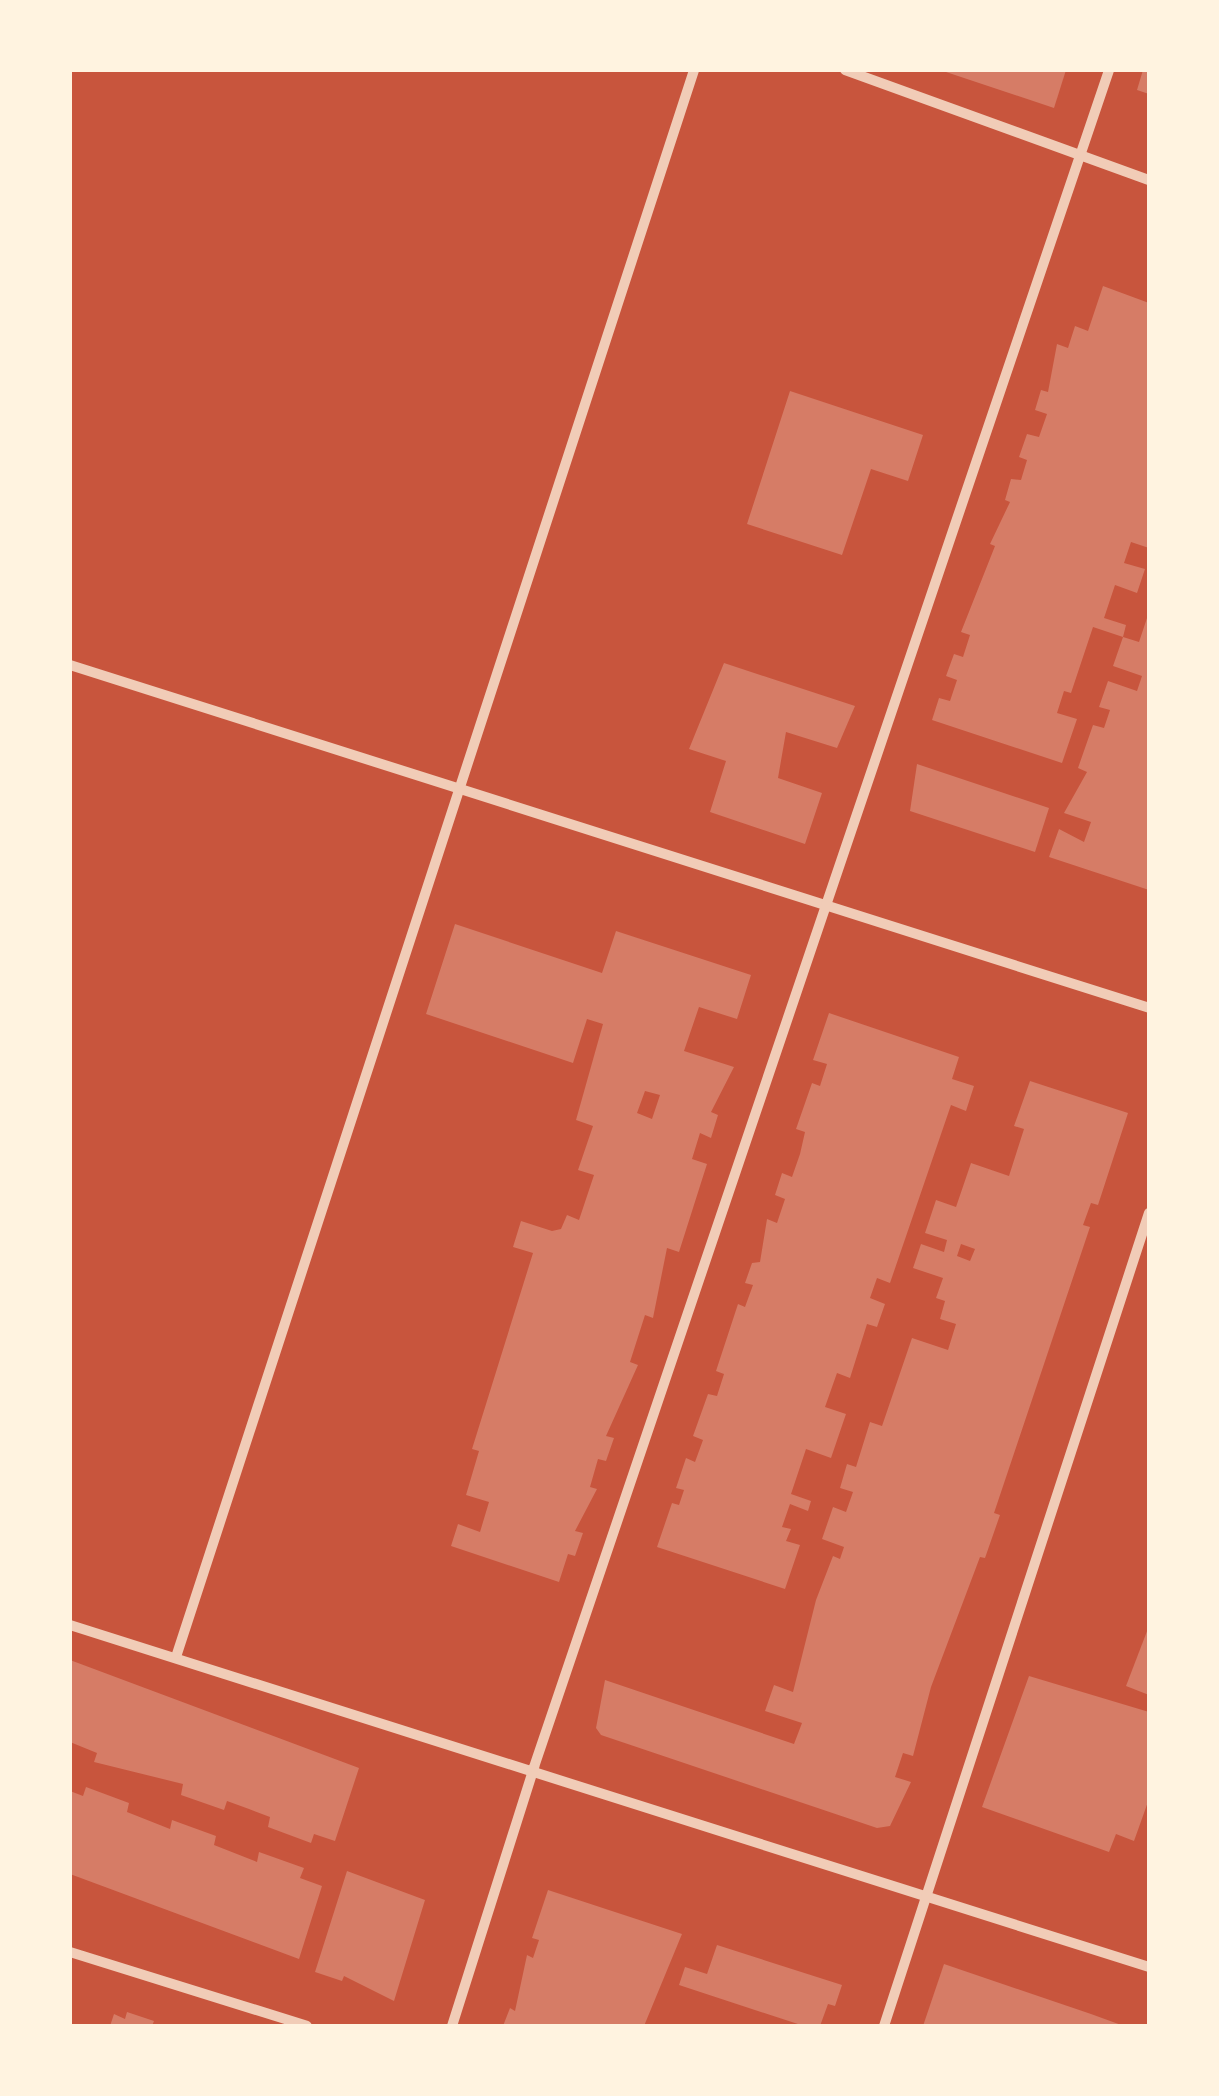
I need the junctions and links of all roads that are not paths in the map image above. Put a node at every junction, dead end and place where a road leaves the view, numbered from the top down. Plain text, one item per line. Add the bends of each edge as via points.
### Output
1 (694, 70) edge
2 (845, 70) edge
3 (1110, 70) edge
4 (1084, 156) junction
5 (1149, 180) edge
6 (70, 666) edge
7 (462, 788) junction
8 (829, 903) junction
9 (1149, 1008) edge
10 (1149, 1213) edge
11 (70, 1625) edge
12 (176, 1658) junction
13 (534, 1767) junction
14 (927, 1894) junction
15 (70, 1952) edge
16 (1149, 1967) edge
17 (307, 2026) edge
18 (452, 2026) edge
19 (884, 2026) edge

1 - 7 street
2 - 4 street
3 - 4 street
4 - 5 street
4 - 8 street
6 - 7 street
7 - 8 street
7 - 12 street
8 - 9 street
8 - 13 street
10 - 14 street
11 - 12 street
12 - 13 street
13 - 14 street
13 - 18 street
14 - 16 street
14 - 19 street
15 - 17 street

